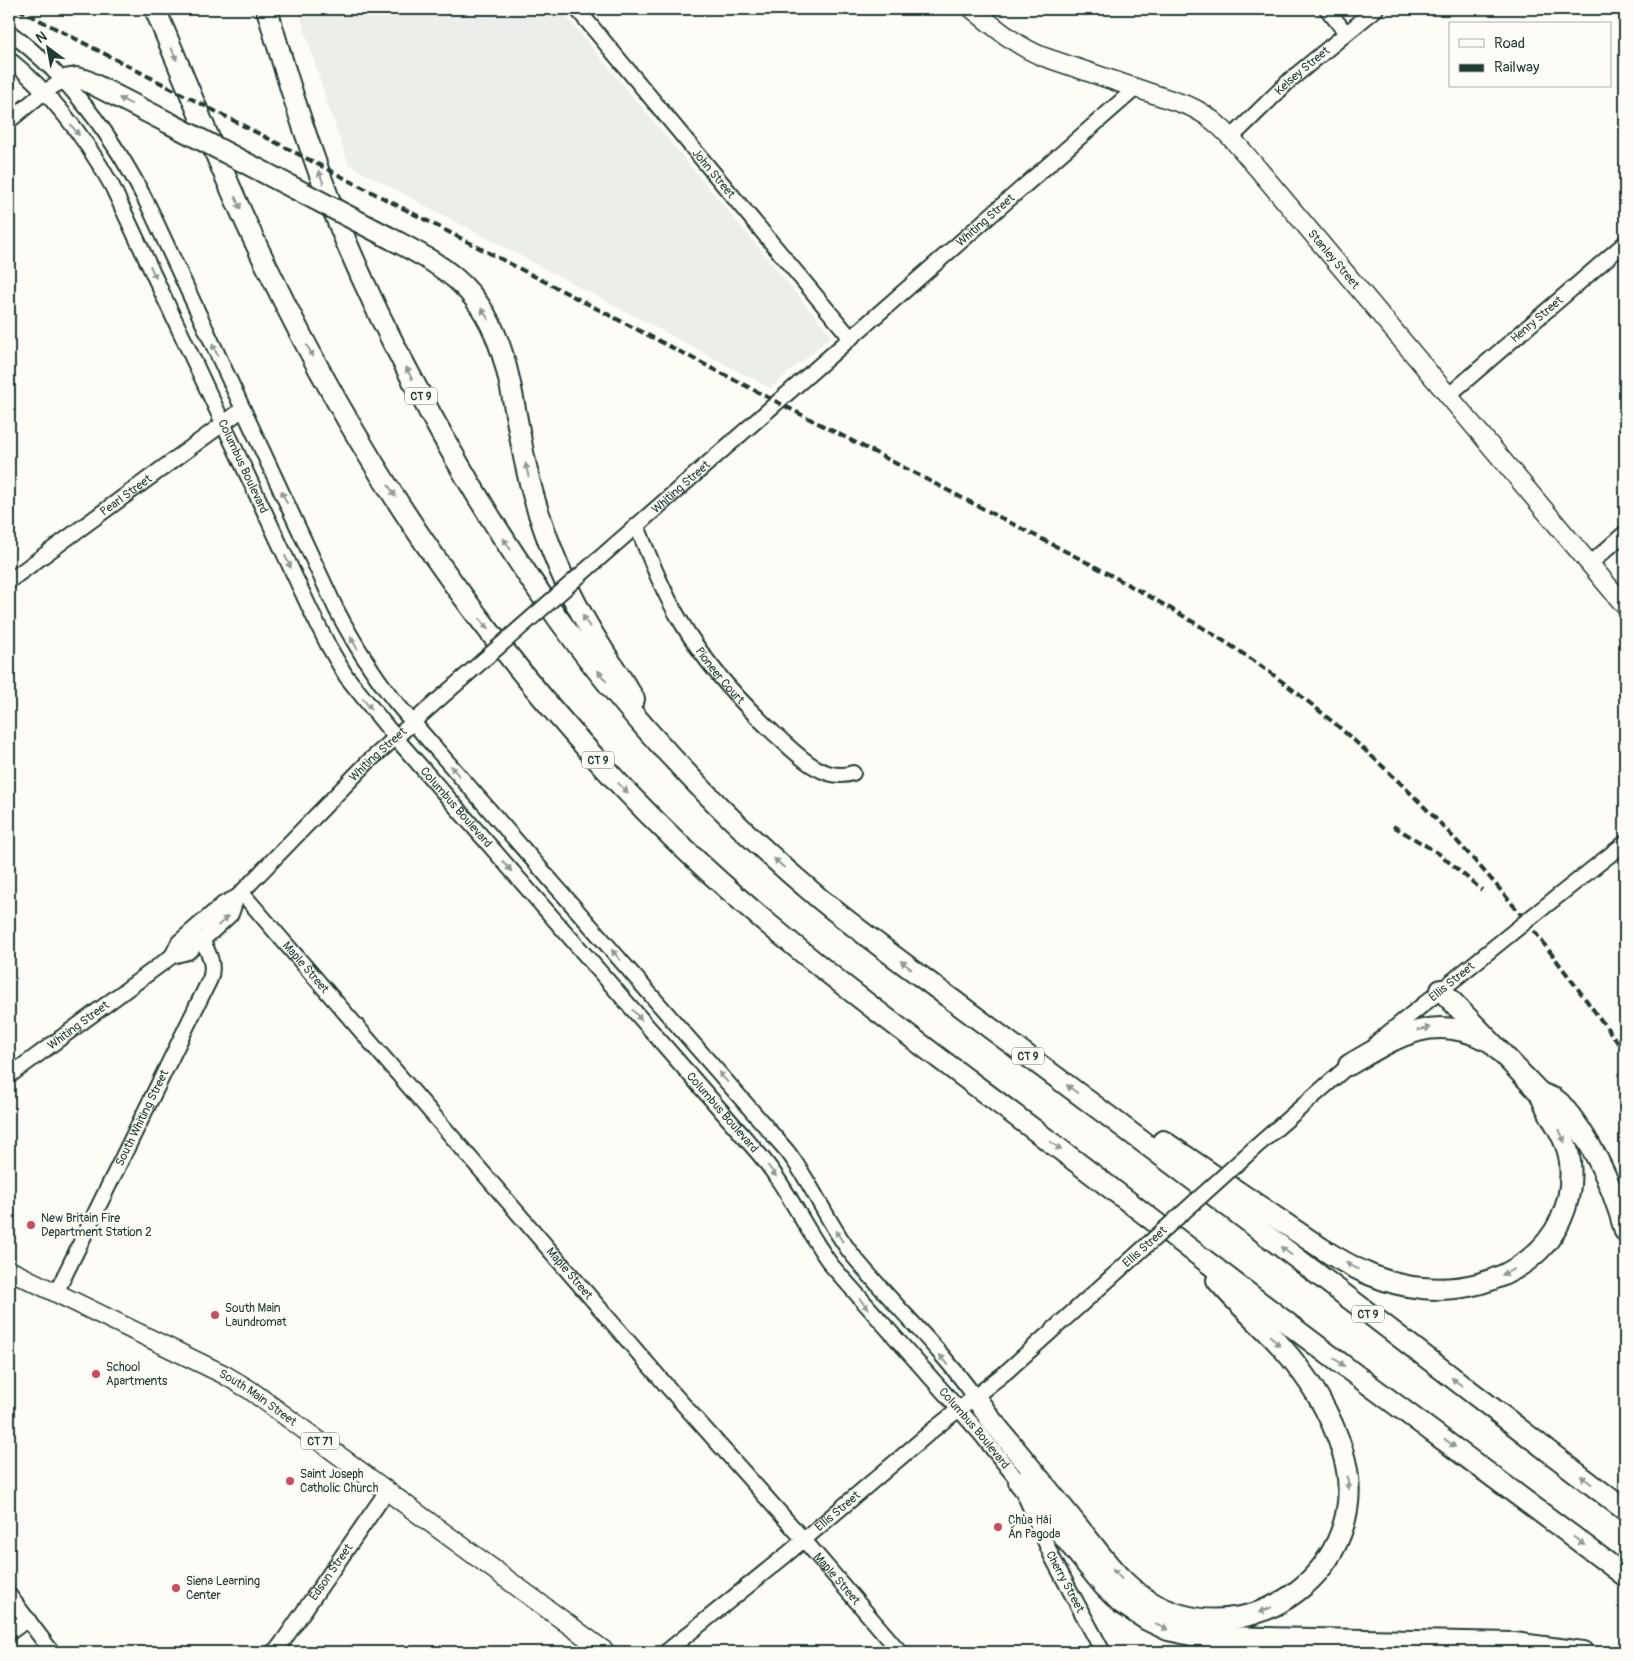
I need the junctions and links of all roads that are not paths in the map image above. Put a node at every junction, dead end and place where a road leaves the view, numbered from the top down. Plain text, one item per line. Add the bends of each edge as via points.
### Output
1 (155, 9) edge
2 (267, 9) edge
3 (577, 9) edge
4 (972, 9) edge
5 (1327, 9) edge
6 (1376, 9) edge
7 (9, 32) edge
8 (1346, 33) junction
9 (9, 59) edge
10 (64, 80) junction
11 (1136, 88) junction
12 (44, 92) junction
13 (9, 121) edge
14 (1231, 138) junction
15 (1625, 244) edge
16 (850, 337) junction
17 (1449, 395) junction
18 (243, 409) junction
19 (224, 423) junction
20 (637, 526) junction
21 (1625, 533) edge
22 (1590, 564) junction
23 (10, 576) edge
24 (1625, 606) edge
25 (412, 722) junction
26 (395, 737) junction
27 (656, 740) junction
28 (853, 773) dead end
29 (1625, 843) edge
30 (239, 895) junction
31 (202, 940) junction
32 (172, 956) junction
33 (1441, 990) junction
34 (1493, 1044) junction
35 (1349, 1065) junction
36 (9, 1076) edge
37 (1540, 1093) junction
38 (742, 1100) junction
39 (725, 1115) junction
40 (1111, 1118) junction
41 (1625, 1232) edge
42 (1194, 1251) junction
43 (9, 1270) edge
44 (56, 1293) junction
45 (975, 1397) junction
46 (958, 1410) junction
47 (1019, 1482) junction
48 (387, 1491) junction
49 (1625, 1510) edge
50 (804, 1540) junction
51 (1625, 1576) edge
52 (9, 1595) edge
53 (28, 1619) junction
54 (9, 1633) edge
55 (278, 1650) edge
56 (52, 1652) edge
57 (606, 1652) edge
58 (666, 1652) edge
59 (900, 1652) edge
60 (1103, 1652) edge
61 (1583, 1652) edge

1 -> 42 highway, CT 9 via 258,249 321,372 426,544 474,612 546,702 656,822 742,902 822,968
27 -> 2 highway, CT 9 via 595,667 538,589 481,503 429,412 371,297 337,219 299,114
3 - 16 street, John Street
4 - 11 main road, Stanley Street via 1026,49
5 - 8 street
6 - 8 street, Kelsey Street
7 - 10 street, Columbus Boulevard
8 - 14 street, Kelsey Street via 1290,80
9 - 12 street, Columbus Boulevard
10 - 12 street
18 -> 10 street, Columbus Boulevard via 129,168 104,129
27 -> 10 highway, bridge via 580,611 556,560 531,488 501,345 475,300 455,278 388,237 85,80
11 - 14 main road, Stanley Street via 1202,112
11 - 16 street, Whiting Street
12 - 13 street
12 -> 19 street, Columbus Boulevard via 88,148 116,193
14 - 17 main road, Stanley Street
15 - 17 street, Henry Street
16 - 20 street, Whiting Street
17 - 22 main road, Stanley Street
18 - 19 street, Pearl Street
25 -> 18 street, Columbus Boulevard via 375,675 350,635
19 - 23 street, Pearl Street
19 -> 26 street, Columbus Boulevard via 329,647 355,689
20 - 25 street, Whiting Street, bridge
20 - 28 street, Pioneer Court via 661,584 680,619 728,687 807,762 830,774
21 - 22 street
22 - 24 main road, Stanley Street
25 - 26 street, Whiting Street
38 -> 25 street, Columbus Boulevard
26 - 30 street, Whiting Street
26 -> 39 street, Columbus Boulevard
40 -> 27 highway, CT 9 via 824,902 729,816
29 - 33 street, Ellis Street, bridge
31 -> 30 street, Whiting Street via 230,914
30 - 32 street, Whiting Street via 223,904 179,942
30 - 50 street, Maple Street
31 - 32 street, Whiting Street via 188,952
31 - 44 street, South Whiting Street via 212,964 210,979
32 - 36 street, Whiting Street
33 - 34 highway
33 - 35 street, Ellis Street
35 -> 34 highway via 1400,1038 1428,1028 1460,1030
34 - 37 highway
35 - 45 street, Ellis Street, bridge
37 -> 40 highway via 1562,1134 1569,1156 1570,1189 1559,1226 1543,1246 1515,1268 1483,1282 1446,1289 1401,1285 1348,1264 1157,1138
37 - 41 highway via 1560,1104 1592,1147 1609,1182
38 - 39 street
45 -> 38 street, Columbus Boulevard via 852,1253 797,1165
39 -> 46 street, Columbus Boulevard via 778,1178 832,1266
49 -> 40 highway, CT 9
42 -> 45 highway via 1299,1369 1324,1407 1343,1454 1349,1493 1339,1537 1321,1569 1291,1596 1257,1613 1223,1619 1185,1616 1149,1601 1116,1574
42 -> 51 highway, CT 9
43 - 44 main road, South Main Street / CT 71
44 - 48 main road, South Main Street / CT 71 via 244,1386
45 - 46 street, Ellis Street
46 - 47 street, Columbus Boulevard
46 - 50 street, Ellis Street
47 - 60 street, Cherry Street via 1049,1551
47 -> 61 highway via 1114,1597 1168,1630 1220,1637 1514,1643
48 - 55 street, Edson Street
48 - 57 main road, South Main Street / CT 71
50 - 58 street, Ellis Street
50 - 59 street, Maple Street
52 - 53 street
53 - 54 street
53 - 56 street

